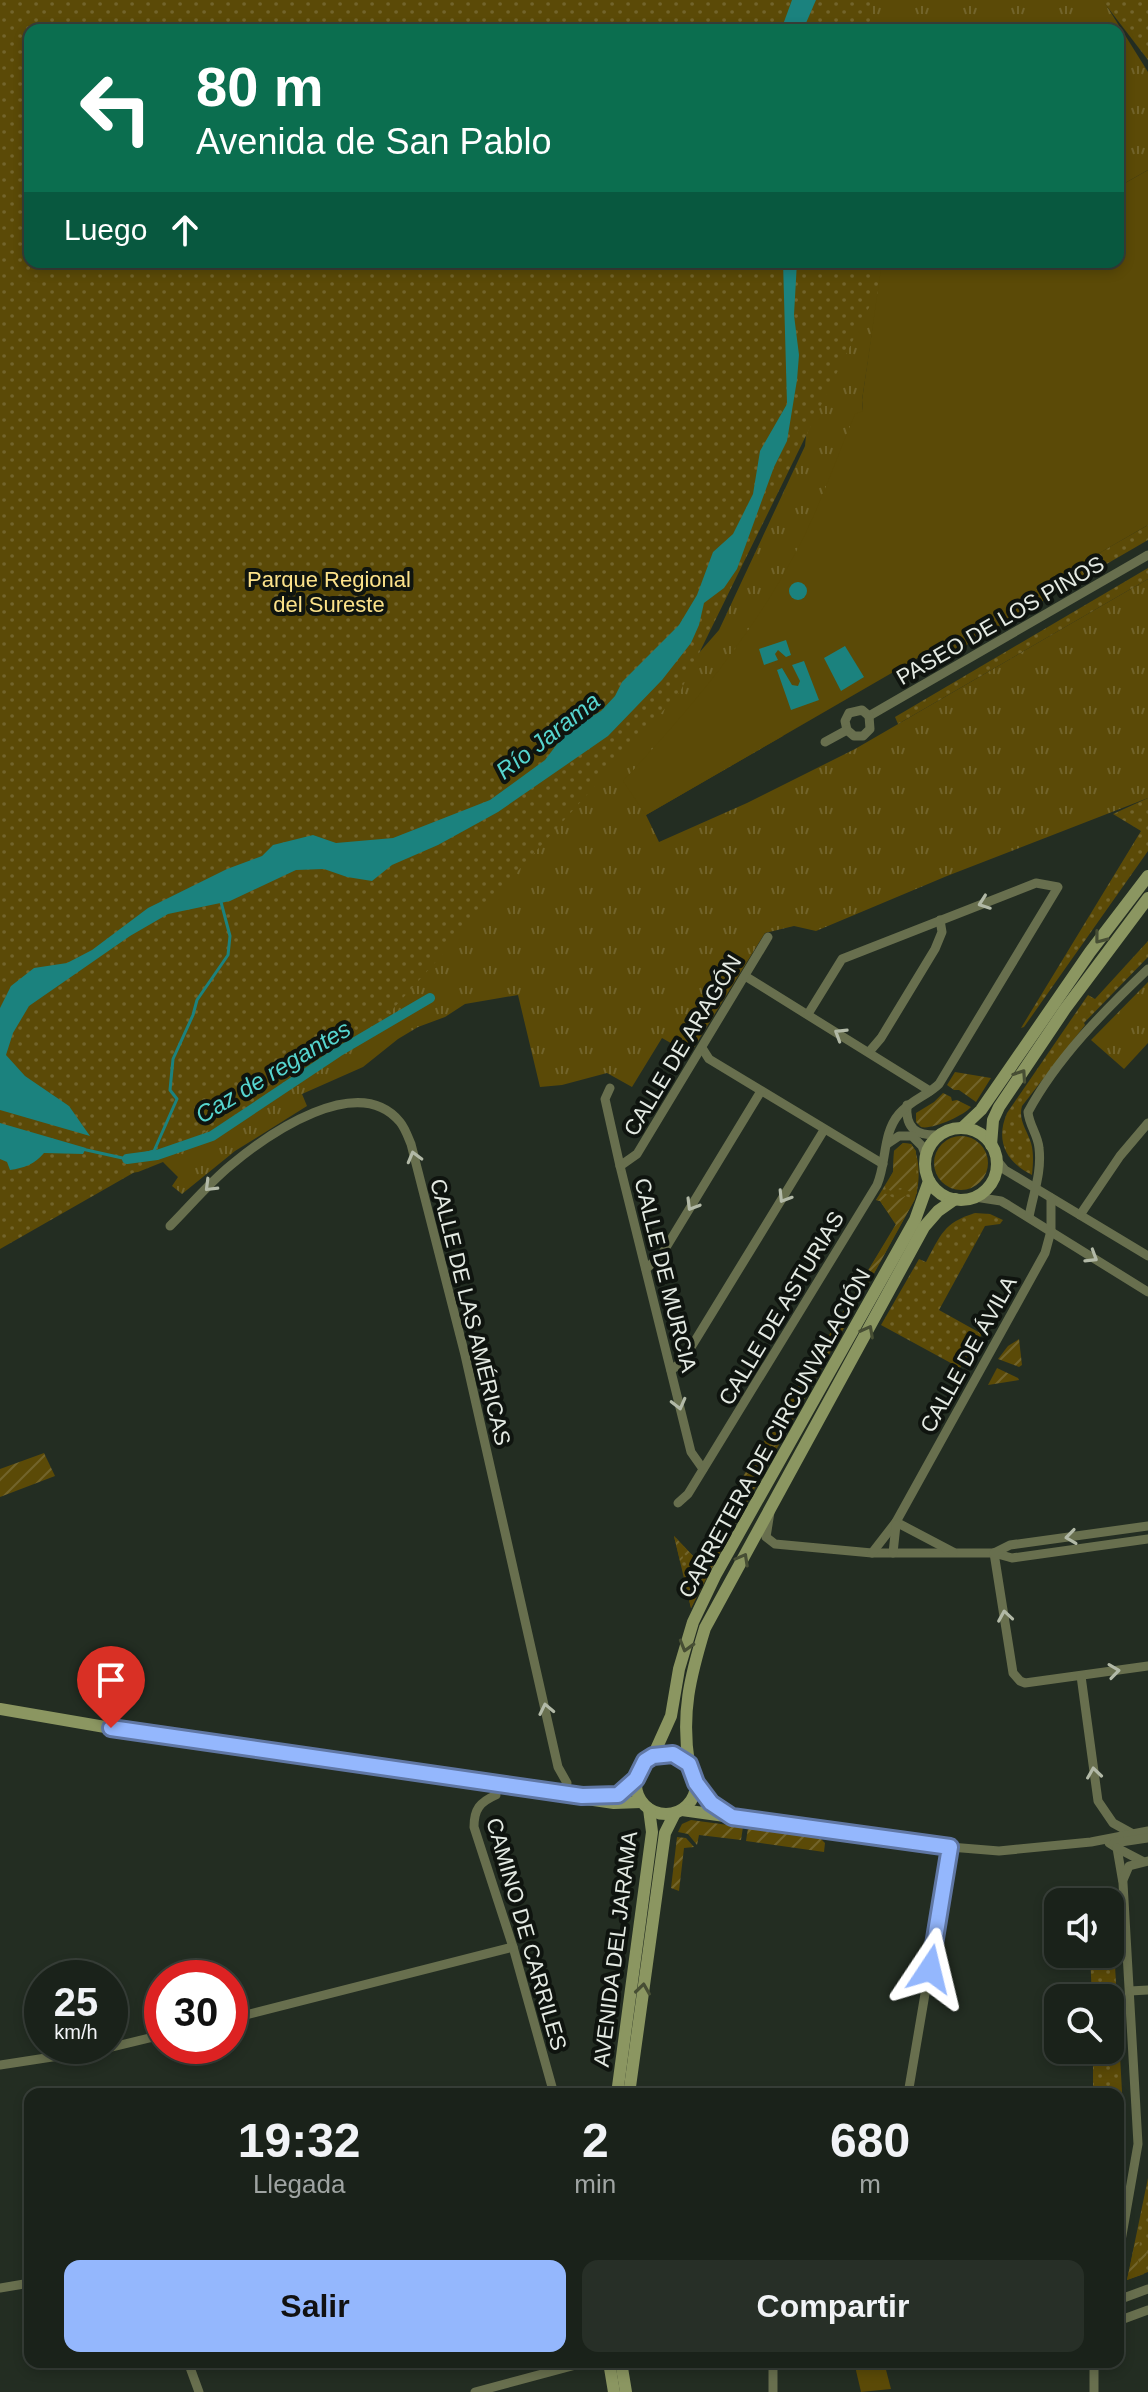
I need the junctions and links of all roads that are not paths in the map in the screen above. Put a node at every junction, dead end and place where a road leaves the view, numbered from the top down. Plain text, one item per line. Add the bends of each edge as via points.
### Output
1 (1148, 555) edge
2 (869, 716) junction
3 (847, 730) junction
4 (825, 742) dead end
5 (1148, 876) edge
6 (1148, 898) edge
7 (940, 920) junction
8 (768, 937) dead end
9 (1148, 969) edge
10 (745, 976) junction
11 (808, 1014) junction
12 (702, 1048) junction
13 (869, 1052) junction
14 (610, 1088) dead end
15 (761, 1091) junction
16 (930, 1091) junction
17 (907, 1105) junction
18 (1148, 1123) edge
19 (962, 1128) junction
20 (824, 1130) junction
21 (939, 1135) junction
22 (887, 1144) junction
23 (991, 1145) junction
24 (926, 1156) junction
25 (996, 1159) junction
26 (883, 1164) junction
27 (620, 1166) junction
28 (929, 1181) junction
29 (1037, 1189) junction
30 (975, 1197) junction
31 (1051, 1198) junction
32 (955, 1199) junction
33 (1080, 1215) junction
34 (1029, 1217) junction
35 (170, 1226) dead end
36 (1051, 1231) junction
37 (1148, 1256) edge
38 (646, 1269) junction
39 (1148, 1292) edge
40 (671, 1370) junction
41 (703, 1469) junction
42 (678, 1503) dead end
43 (771, 1509) junction
44 (896, 1522) junction
45 (1148, 1526) edge
46 (1148, 1539) edge
47 (872, 1553) junction
48 (893, 1553) junction
49 (994, 1553) junction
50 (955, 1554) junction
51 (1148, 1666) edge
52 (1081, 1676) junction
53 (0, 1709) edge
54 (653, 1756) junction
55 (689, 1764) junction
56 (636, 1779) junction
57 (567, 1783) dead end
58 (696, 1783) junction
59 (496, 1795) dead end
60 (582, 1796) junction
61 (645, 1806) junction
62 (678, 1812) junction
63 (732, 1817) junction
64 (1148, 1831) edge
65 (1133, 1834) junction
66 (1148, 1838) edge
67 (1091, 1842) junction
68 (1113, 1846) junction
69 (950, 1847) junction
70 (1146, 1861) edge
71 (1123, 1883) junction
72 (513, 1947) junction
73 (1148, 1990) edge
74 (1130, 1991) junction
75 (248, 2014) edge
76 (144, 2039) edge
77 (0, 2065) edge
78 (552, 2088) edge
79 (618, 2088) edge
80 (630, 2088) edge
81 (909, 2088) edge
82 (1143, 2144) edge
83 (1124, 2231) edge
84 (24, 2284) edge
85 (0, 2288) edge
86 (1148, 2289) edge
87 (1124, 2295) edge
88 (1148, 2310) edge
89 (1124, 2319) edge
90 (190, 2368) edge
91 (565, 2368) edge
92 (610, 2368) edge
93 (622, 2368) edge
94 (773, 2368) edge
95 (1094, 2368) edge
96 (199, 2392) edge
97 (475, 2392) edge
98 (614, 2392) edge
99 (626, 2392) edge
100 (773, 2392) edge
101 (1094, 2392) edge

1 - 2 street, PASEO DE LOS PINOS
2 - 3 street, PASEO DE LOS PINOS via 862,710 849,713
2 - 3 street, PASEO DE LOS PINOS via 870,729 863,736
3 - 4 street, PASEO DE LOS PINOS
5 -> 19 main road via 981,1110
23 -> 6 main road via 999,1107
7 - 11 street via 842,959
7 - 13 street via 942,932 935,949
16 -> 7 street via 1058,887 1036,883
8 - 10 street, CALLE DE ARAGÓN
9 - 29 street via 1057,1068 1028,1112 1039,1149
10 - 11 street
10 - 12 street, CALLE DE ARAGÓN
13 -> 11 street
12 - 15 street via 709,1059
12 - 27 street, CALLE DE ARAGÓN via 637,1154
13 - 16 street
14 - 27 street, CALLE DE MURCIA via 605,1099
15 - 20 street
15 -> 38 street via 662,1254
16 - 17 street
17 - 21 street via 911,1129
17 - 22 street, CALLE DE ASTURIAS via 894,1121
18 - 33 street
19 - 21 main road
19 - 23 main road via 984,1136
20 - 26 street
20 -> 40 street via 682,1362
21 - 24 main road
22 - 24 street via 912,1136
22 - 26 street, CALLE DE ASTURIAS
23 - 25 main road
24 - 28 main road
25 - 29 street
25 - 30 main road via 992,1182
26 - 41 street, CALLE DE ASTURIAS via 877,1185
27 - 38 street, CALLE DE MURCIA
28 - 32 main road
28 -> 54 main road, CARRETERA DE CIRCUNVALACIÓN via 915,1220 716,1574 693,1622 671,1716
29 - 31 street
29 - 34 street
30 - 32 main road
30 - 34 street via 1001,1201
31 - 33 street
31 - 36 street, CALLE DE ÁVILA
43 -> 32 main road, CARRETERA DE CIRCUNVALACIÓN via 924,1227
33 - 37 street
34 - 36 street
57 -> 35 street, CALLE DE LAS AMÉRICAS via 558,1767 465,1355 402,1123 370,1104 331,1105 312,1112 231,1165
36 -> 39 street
36 - 44 street, CALLE DE ÁVILA via 1045,1253
38 - 40 street, CALLE DE MURCIA
40 -> 41 street, CALLE DE MURCIA via 691,1452
41 - 42 street, CALLE DE ASTURIAS
43 - 47 street via 766,1537 775,1544
55 -> 43 main road, CARRETERA DE CIRCUNVALACIÓN via 686,1700 705,1628
44 - 47 street, CALLE DE ÁVILA
44 - 48 street, CALLE DE ÁVILA
44 - 50 street
45 -> 49 street via 1010,1545
46 - 49 street via 1012,1558
47 - 48 street
48 - 50 street
49 - 50 street
52 -> 49 street via 1025,1683 1017,1679
52 -> 51 street
65 -> 52 street via 1113,1823 1098,1801
53 - 60 main road
54 - 55 main road via 673,1754
54 - 56 main road
55 - 58 main road
56 - 60 main road via 618,1795
56 - 61 main road
58 - 62 main road via 692,1799
58 - 63 main road via 711,1803
59 - 72 street, CAMINO DE CARRILES via 478,1806 474,1827
60 - 61 main road
61 - 62 main road via 661,1814
61 - 79 main road, AVENIDA DEL JARAMA via 652,1832
62 - 63 main road
80 -> 62 main road, AVENIDA DEL JARAMA via 665,1833
63 - 69 street
64 - 65 street
65 - 67 street
66 - 68 street
67 - 68 street
67 - 69 street via 1022,1850
68 - 70 street
68 - 71 street
69 - 81 street
70 - 71 street via 1129,1866
71 - 74 street
72 - 75 street
72 - 78 street, CAMINO DE CARRILES
73 - 74 street
74 - 82 street
76 - 77 street
82 - 83 street
84 - 85 street
86 - 87 street
88 - 89 street
90 - 96 street
91 - 97 street
92 - 98 main road
93 - 99 main road
94 - 100 street
95 - 101 street

